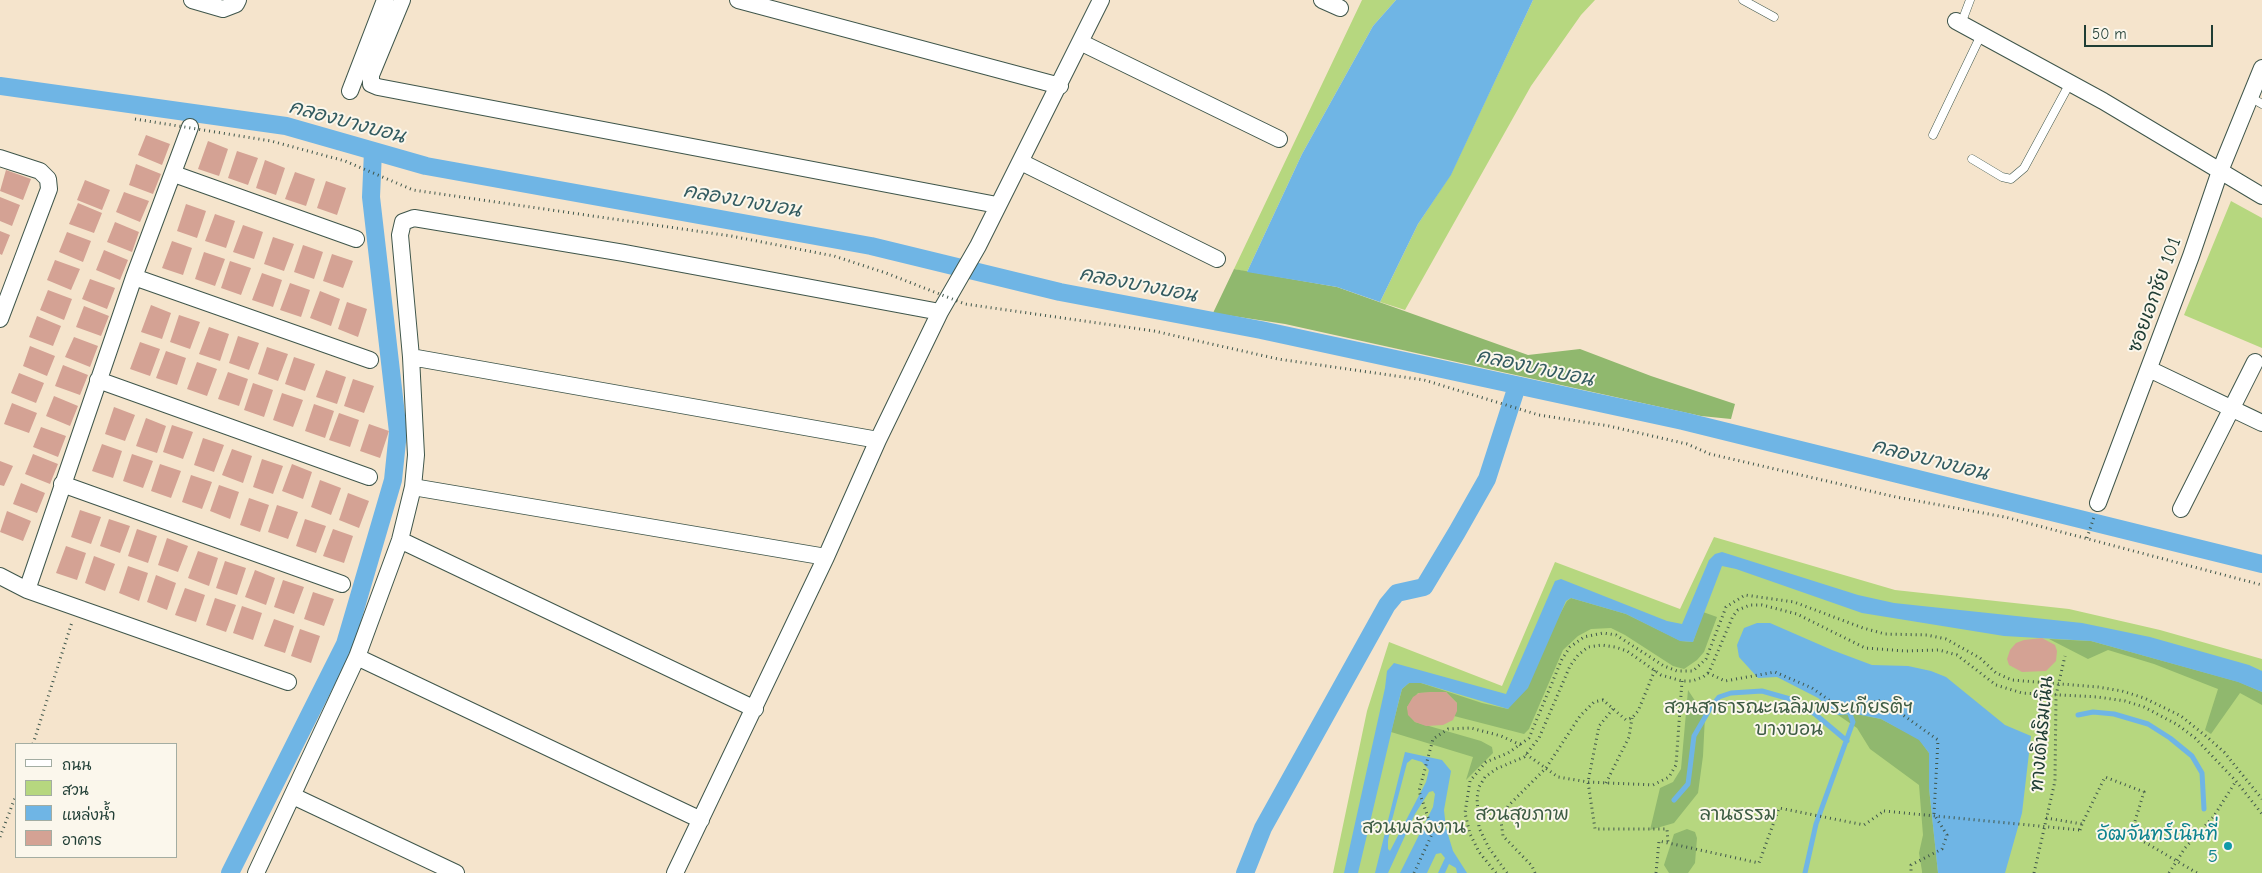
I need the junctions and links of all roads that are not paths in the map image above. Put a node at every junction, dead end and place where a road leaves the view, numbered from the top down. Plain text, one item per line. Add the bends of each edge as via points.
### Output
1 (195, 0) edge
2 (238, 0) edge
3 (385, 0) edge
4 (402, 0) edge
5 (738, 0) edge
6 (1101, 0) edge
7 (1322, 0) edge
8 (1743, 0) edge
9 (1970, 0) edge
10 (1340, 8) dead end
11 (1774, 17) dead end
12 (1958, 22) joint
13 (1981, 35) junction
14 (1082, 43) junction
15 (2262, 68) edge
16 (2070, 84) junction
17 (1060, 86) junction
18 (350, 91) dead end
19 (2256, 100) edge
20 (190, 127) road end
21 (1933, 135) dead end
22 (1279, 139) dead end
23 (0, 158) edge
24 (1972, 159) dead end
25 (1021, 162) junction
26 (2220, 171) junction
27 (174, 174) junction
28 (2262, 196) edge
29 (997, 205) junction
30 (356, 239) dead end
31 (1217, 259) dead end
32 (134, 277) junction
33 (946, 302) junction
34 (0, 319) edge
35 (411, 357) junction
36 (370, 360) dead end
37 (2255, 362) dead end
38 (2148, 369) junction
39 (98, 380) junction
40 (2232, 409) junction
41 (2262, 423) edge
42 (878, 440) junction
43 (369, 477) dead end
44 (62, 484) junction
45 (413, 487) junction
46 (2098, 503) road end
47 (2181, 509) dead end
48 (400, 540) junction
49 (826, 557) junction
50 (0, 576) edge
51 (342, 584) dead end
52 (27, 590) junction
53 (357, 657) junction
54 (288, 682) dead end
55 (755, 708) junction
56 (293, 796) junction
57 (701, 820) junction
58 (256, 873) edge
59 (456, 873) edge
60 (675, 873) edge

1 - 2 street via 223,9
3 - 18 street
4 - 29 street via 371,75 371,84 378,87
5 - 17 street
6 - 14 street
7 - 10 street
8 - 11 lane
9 - 12 lane
12 - 13 street
13 - 16 street
13 - 21 lane
14 - 17 street
14 - 22 street
15 - 19 street, ซอยเอกชัย 101
16 - 24 lane via 2024,168 2011,179
16 - 26 street
17 - 25 street
19 - 26 street, ซอยเอกชัย 101
20 - 27 street
23 - 34 street via 40,172 48,179 48,189
25 - 29 street
25 - 31 street
26 - 28 street
26 - 38 street, ซอยเอกชัย 101
27 - 30 street
27 - 32 street
29 - 33 street
32 - 36 street
32 - 39 street
33 - 35 street via 414,218 404,222 400,235
33 - 42 street
35 - 42 street
35 - 45 street via 416,455
37 - 40 street
38 - 40 street
38 - 46 street, ซอยเอกชัย 101
39 - 43 street
39 - 44 street
40 - 41 street
40 - 47 street
42 - 49 street
44 - 51 street
44 - 52 street
45 - 48 street
45 - 49 street
48 - 53 street
48 - 55 street
49 - 55 street
50 - 52 street
52 - 54 street
53 - 56 street
53 - 57 street
55 - 57 street
56 - 58 street
56 - 59 street
57 - 60 street

